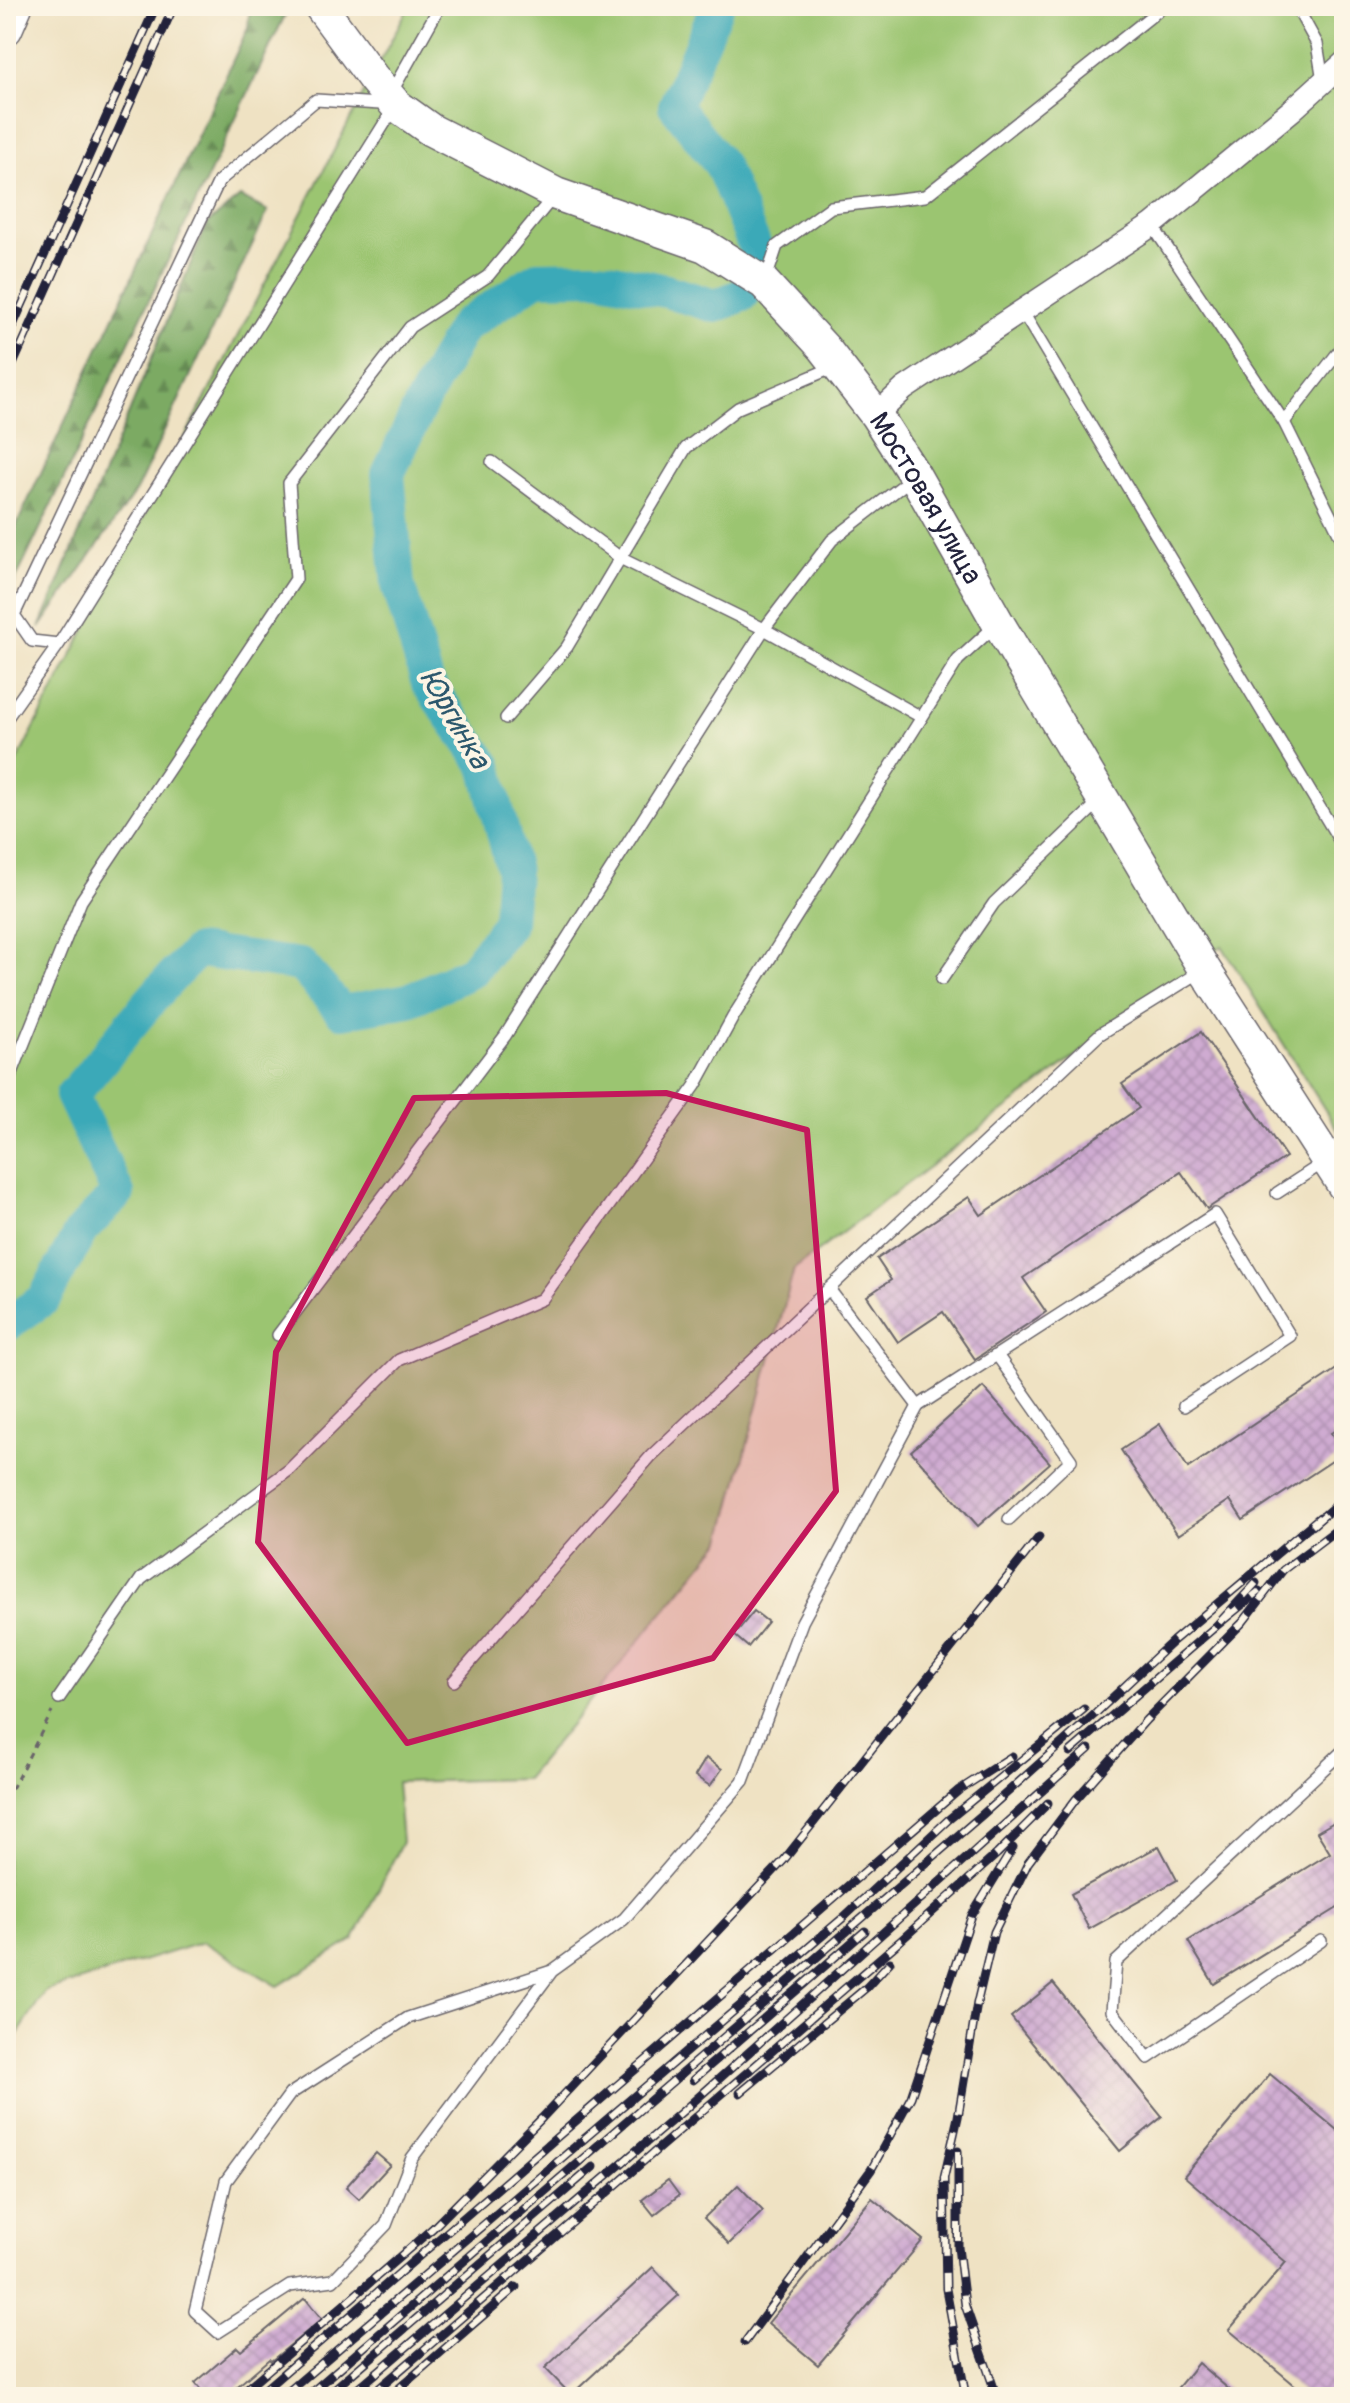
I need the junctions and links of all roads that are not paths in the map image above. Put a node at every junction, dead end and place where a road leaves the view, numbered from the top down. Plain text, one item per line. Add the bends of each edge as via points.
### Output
1 (16, 6) edge
2 (320, 6) edge
3 (440, 6) edge
4 (1164, 6) edge
5 (1296, 6) edge
6 (6, 29) edge
7 (1344, 63) edge
8 (1324, 81) junction
9 (393, 101) junction
10 (556, 194) junction
11 (1152, 225) junction
12 (764, 283) junction
13 (1022, 311) junction
14 (1344, 345) edge
15 (837, 365) junction
16 (876, 415) junction
17 (1284, 422) junction
18 (492, 462) dead end
19 (915, 476) junction
20 (1344, 543) edge
21 (622, 559) junction
22 (998, 623) junction
23 (764, 629) junction
24 (59, 644) junction
25 (921, 717) junction
26 (506, 718) dead end
27 (6, 719) edge
28 (1102, 798) junction
29 (1344, 848) edge
30 (1204, 969) junction
31 (942, 979) dead end
32 (6, 1088) edge
33 (1335, 1173) edge
34 (1277, 1193) dead end
35 (829, 1289) junction
36 (278, 1335) dead end
37 (997, 1355) junction
38 (918, 1406) junction
39 (1184, 1406) dead end
40 (1009, 1519) dead end
41 (454, 1681) dead end
42 (59, 1698) road end
43 (1344, 1750) edge
44 (1321, 1941) dead end
45 (552, 1971) junction

1 - 6 street
2 - 9 street, Мостовая улица
3 - 9 lane
4 - 12 lane via 925,196 831,207 777,246
5 - 8 lane via 1317,44
7 - 8 street
8 - 11 street
9 - 10 street, Мостовая улица via 431,130
9 - 24 lane
9 - 24 lane via 316,100 219,181 14,615 32,641
10 - 12 street, Мостовая улица via 705,246
10 - 32 lane via 488,276 410,327 289,483 296,579 81,901
11 - 13 street
11 - 17 lane
12 - 15 street, Мостовая улица
13 - 16 street via 904,389
13 - 29 lane
14 - 17 lane
15 - 16 street, Мостовая улица
15 - 21 lane via 738,408 686,448
16 - 19 street, Мостовая улица
17 - 20 lane
18 - 21 lane
19 - 22 street, Мостовая улица
19 - 23 lane via 832,540
21 - 23 lane
21 - 26 lane via 567,647
22 - 25 lane via 958,660
22 - 28 street, Мостовая улица
23 - 25 lane
23 - 36 lane via 505,1036
24 - 27 lane
25 - 42 lane via 695,1086 542,1299 399,1360 289,1470 141,1579
28 - 30 street, Мостовая улица
28 - 31 lane via 994,903
30 - 33 street, Мостовая улица
30 - 35 lane via 1100,1034
33 - 34 lane
35 - 38 lane
35 - 41 lane via 651,1456
37 - 38 lane
37 - 39 lane via 1215,1214 1290,1336
37 - 40 lane via 1071,1460
38 - 45 lane via 802,1622 743,1781 624,1919
43 - 44 lane via 1116,1962 1112,2011 1148,2058
45 - 45 lane via 412,2158 386,2225 333,2280 290,2286 218,2332 195,2311 226,2181 290,2094 408,2018

